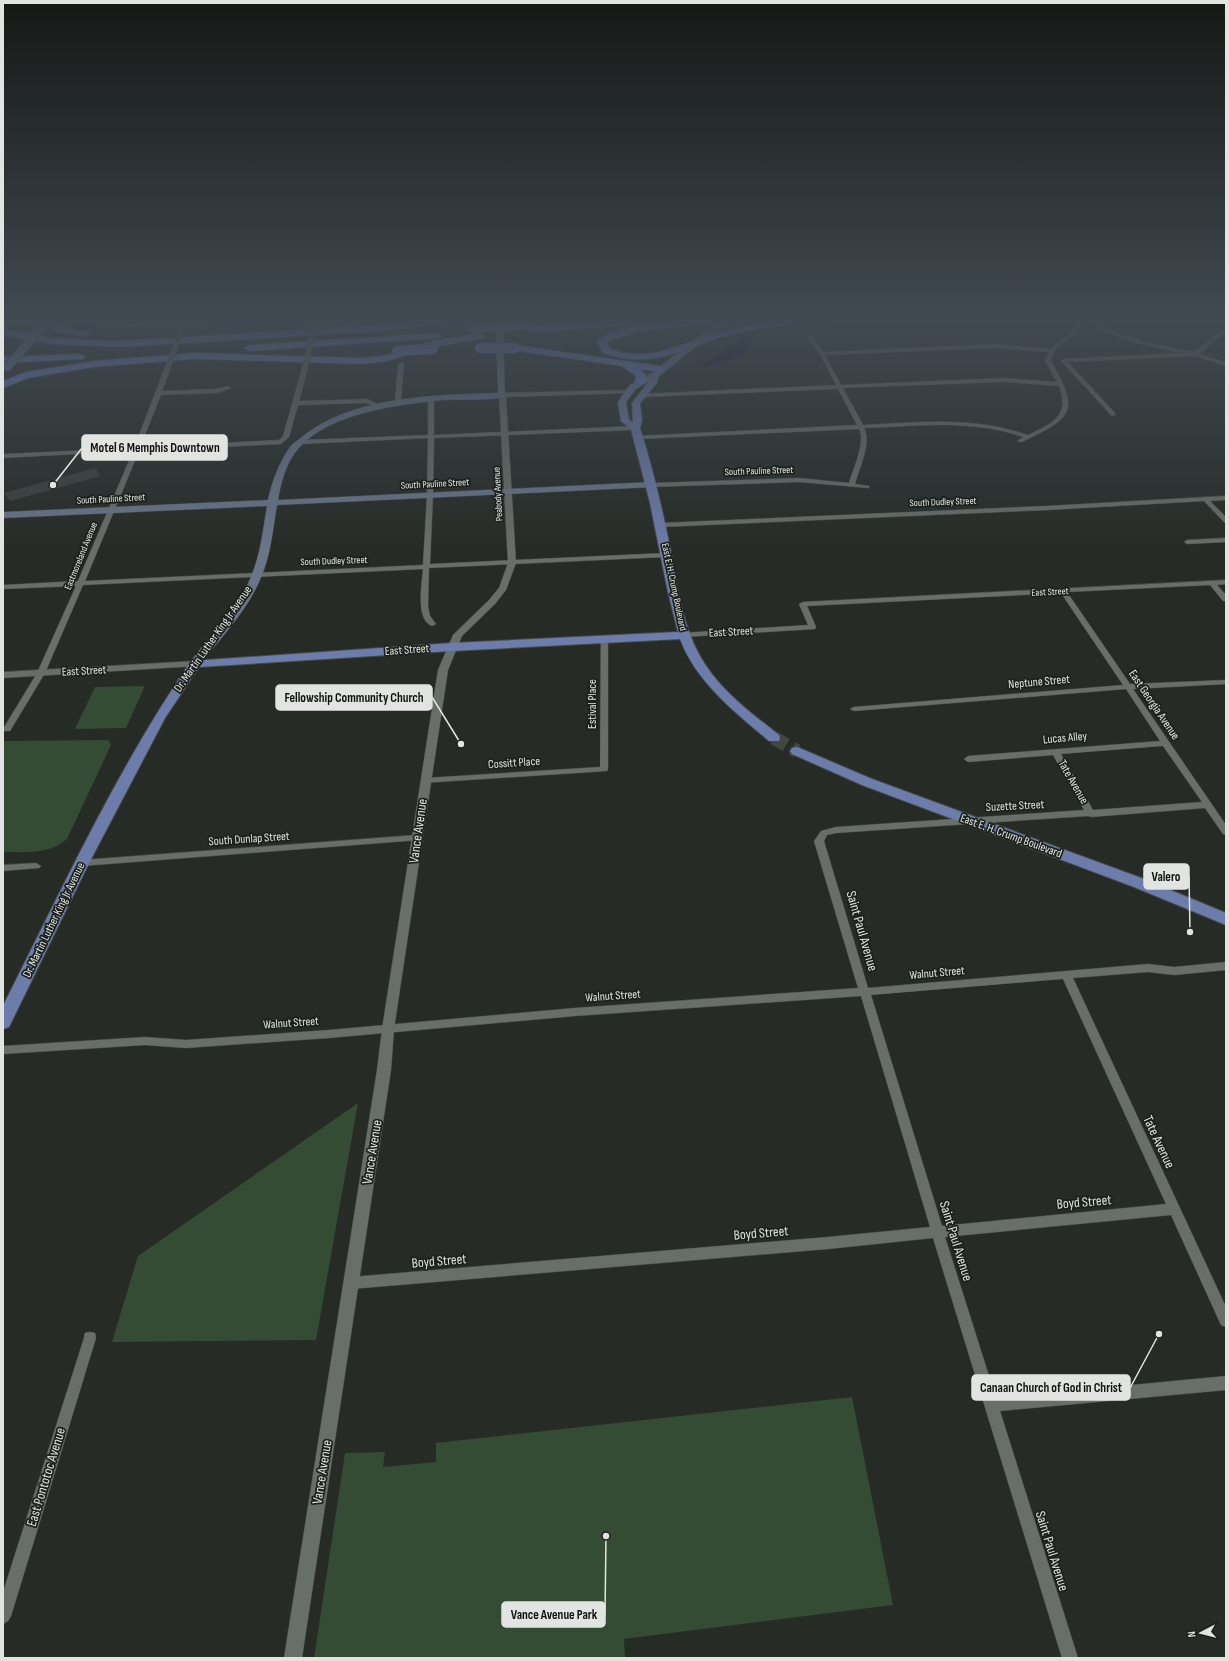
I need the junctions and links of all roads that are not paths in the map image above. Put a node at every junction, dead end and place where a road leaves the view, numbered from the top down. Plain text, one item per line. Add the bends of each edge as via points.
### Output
1 (158, 395) edge
2 (298, 395) edge
3 (399, 395) edge
4 (502, 395) junction
5 (518, 395) edge
6 (627, 395) edge
7 (640, 395) joint
8 (652, 395) edge
9 (843, 395) edge
10 (1064, 395) edge
11 (1095, 395) edge
12 (431, 398) junction
13 (398, 402) junction
14 (296, 403) junction
15 (379, 406) junction
16 (1113, 414) dead end
17 (861, 426) junction
18 (637, 432) junction
19 (505, 434) junction
20 (430, 437) junction
21 (1029, 437) junction
22 (1020, 441) dead end
23 (301, 442) junction
24 (136, 450) junction
25 (3, 456) edge
26 (852, 484) junction
27 (651, 485) junction
28 (867, 487) dead end
29 (509, 491) junction
30 (430, 495) junction
31 (1226, 498) edge
32 (1205, 499) junction
33 (274, 502) junction
34 (110, 510) junction
35 (3, 515) edge
36 (1226, 521) edge
37 (661, 525) junction
38 (1226, 540) edge
39 (1187, 542) dead end
40 (666, 555) junction
41 (512, 563) junction
42 (426, 567) junction
43 (257, 574) junction
44 (81, 582) junction
45 (1226, 582) edge
46 (1212, 583) junction
47 (3, 587) edge
48 (1063, 591) junction
49 (1226, 599) edge
50 (432, 624) dead end
51 (684, 634) junction
52 (604, 639) junction
53 (452, 647) junction
54 (195, 664) junction
55 (41, 673) junction
56 (3, 676) edge
57 (1226, 682) edge
58 (1127, 687) junction
59 (854, 709) dead end
60 (7, 729) dead end
61 (774, 738) tunnel mouth
62 (1164, 743) junction
63 (797, 751) tunnel mouth
64 (1055, 751) junction
65 (968, 759) dead end
66 (604, 769) joint
67 (425, 781) junction
68 (1208, 805) junction
69 (1091, 814) junction
70 (969, 821) junction
71 (1226, 832) edge
72 (824, 833) joint
73 (417, 838) junction
74 (82, 863) junction
75 (36, 866) dead end
76 (3, 868) edge
77 (1226, 919) edge
78 (1226, 966) edge
79 (1066, 975) junction
80 (864, 992) junction
81 (3, 1022) edge
82 (388, 1029) junction
83 (3, 1050) edge
84 (1174, 1209) junction
85 (937, 1231) junction
86 (351, 1283) junction
87 (1226, 1321) edge
88 (90, 1338) dead end
89 (1226, 1383) edge
90 (992, 1405) junction
91 (3, 1616) edge
92 (293, 1658) edge
93 (1070, 1658) edge

1 - 24 street, Eastmoreland Avenue
2 - 14 street, bridge
3 - 13 street
4 - 5 street, Dr. Martin Luther King Jr Avenue
4 - 12 main road, Dr. Martin Luther King Jr Avenue
4 - 19 street, Peabody Avenue
6 - 18 main road, East E. H. Crump Boulevard via 622,402 625,421
7 - 8 street
7 - 18 main road, East E. H. Crump Boulevard via 636,403
9 - 17 street
10 - 21 street via 1067,402 1064,413 1056,421
11 - 16 street
12 - 13 main road, Dr. Martin Luther King Jr Avenue
12 - 20 street
13 - 15 main road, Dr. Martin Luther King Jr Avenue
14 - 15 street via 367,401
14 - 24 street via 286,437 277,442
15 - 23 main road, Dr. Martin Luther King Jr Avenue via 332,422
17 - 18 street
17 - 21 street via 972,424 997,427
17 - 26 street via 864,443
18 - 19 street
18 - 27 main road, East E. H. Crump Boulevard
19 - 20 street
19 - 29 street, Peabody Avenue
20 - 23 street
20 - 30 street
21 - 22 street
23 - 33 main road, Dr. Martin Luther King Jr Avenue via 290,453 280,472
24 - 25 street
24 - 34 street, Eastmoreland Avenue
26 - 27 street, South Pauline Street via 799,480
26 - 28 street, South Pauline Street
27 - 29 main road, South Pauline Street
27 - 37 main road, East E. H. Crump Boulevard
29 - 30 main road, South Pauline Street
29 - 41 street, Peabody Avenue
30 - 33 main road, South Pauline Street
30 - 42 street
31 - 32 street, South Dudley Street
32 - 36 street
32 - 37 street, South Dudley Street
33 - 34 main road, South Pauline Street
33 - 43 main road, Dr. Martin Luther King Jr Avenue
34 - 35 main road, South Pauline Street
34 - 44 street, Eastmoreland Avenue
37 - 40 main road, East E. H. Crump Boulevard
38 - 39 street
40 - 41 street, South Dudley Street
40 - 51 main road, East E. H. Crump Boulevard
41 - 42 street, South Dudley Street
41 - 53 street, Peabody Avenue via 503,588 458,635
42 - 43 street, South Dudley Street
42 - 50 street via 425,611
43 - 44 street, South Dudley Street
43 - 54 main road, Dr. Martin Luther King Jr Avenue via 236,610
44 - 47 street, South Dudley Street
44 - 55 street, Eastmoreland Avenue
45 - 46 street, East Street
46 - 48 street, East Street
46 - 49 street
48 - 51 street, East Street via 803,604 812,627
48 - 58 street, East Georgia Avenue
51 - 52 main road, East Street
51 - 61 main road, East E. H. Crump Boulevard via 708,678
52 - 53 main road, East Street
52 - 66 street, Estival Place
53 - 54 main road, East Street
53 - 67 street, Vance Avenue via 443,670
54 - 55 street, East Street
54 - 74 main road, Dr. Martin Luther King Jr Avenue via 159,718
55 - 56 street, East Street
55 - 60 street, Eastmoreland Avenue
57 - 58 street, Neptune Street
58 - 59 street, Neptune Street
58 - 62 street, East Georgia Avenue
62 - 64 street, Lucas Alley
62 - 68 street, East Georgia Avenue
63 - 70 main road, East E. H. Crump Boulevard via 867,782
64 - 65 street, Lucas Alley
64 - 69 street, Tate Avenue
66 - 67 street, Cossitt Place
67 - 73 street, Vance Avenue
68 - 69 street, Suzette Street
68 - 71 street, East Georgia Avenue
69 - 70 street, Suzette Street
70 - 72 street, Suzette Street via 836,830
70 - 77 main road, East E. H. Crump Boulevard via 1139,883
72 - 80 street, Saint Paul Avenue via 820,841
73 - 74 street, South Dunlap Street
73 - 82 street, Vance Avenue
74 - 81 main road, Dr. Martin Luther King Jr Avenue
75 - 76 street
78 - 79 street, Walnut Street via 1174,971 1148,968
79 - 80 street, Walnut Street
79 - 84 street, Tate Avenue
80 - 82 street, Walnut Street via 575,1012
80 - 85 street, Saint Paul Avenue
82 - 83 street, Walnut Street via 186,1044 145,1041
82 - 86 street, Vance Avenue
84 - 85 street, Boyd Street
84 - 87 street, Tate Avenue
85 - 86 street, Boyd Street
85 - 90 street, Saint Paul Avenue
86 - 92 street, Vance Avenue
88 - 91 street, East Pontotoc Avenue
89 - 90 street
90 - 93 street, Saint Paul Avenue

